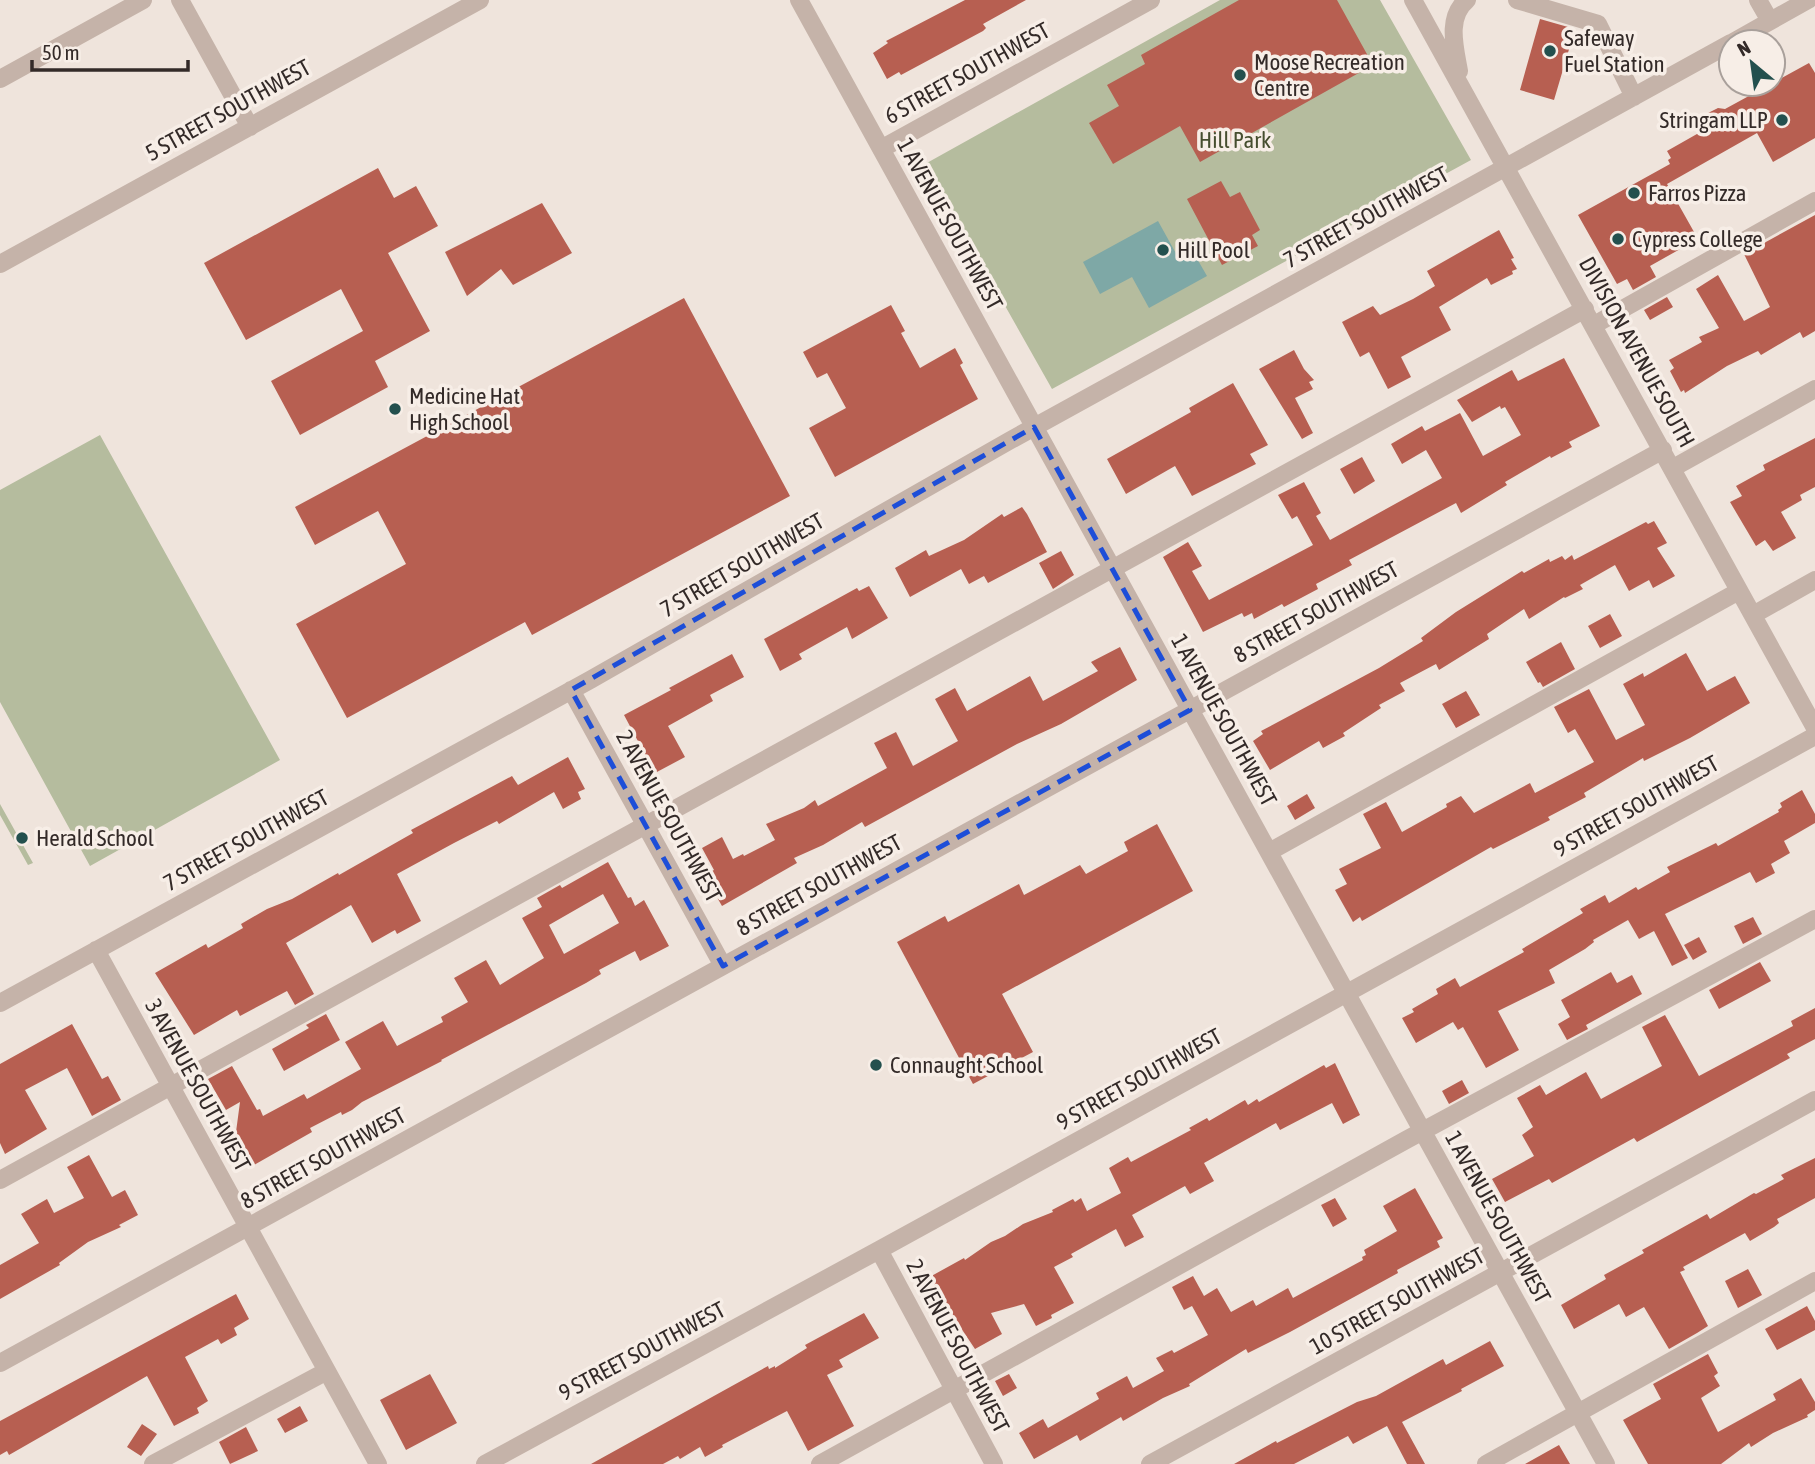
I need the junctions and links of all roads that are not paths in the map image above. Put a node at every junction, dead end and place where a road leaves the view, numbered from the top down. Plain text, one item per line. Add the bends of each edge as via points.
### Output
1 (143, 0) edge
2 (180, 0) edge
3 (480, 0) edge
4 (1151, 0) edge
5 (1413, 0) edge
6 (1467, 0) edge
7 (1517, 0) edge
8 (1758, 0) edge
9 (1808, 0) edge
10 (807, 3) edge
11 (1770, 22) junction
12 (1759, 28) edge
13 (1717, 51) edge
14 (0, 79) edge
15 (1461, 85) junction
16 (1634, 97) junction
17 (250, 127) junction
18 (881, 149) junction
19 (1507, 168) junction
20 (1815, 201) edge
21 (0, 264) edge
22 (1590, 317) junction
23 (1815, 388) edge
24 (1034, 427) junction
25 (1663, 450) junction
26 (1672, 468) junction
27 (1113, 570) junction
28 (1815, 580) edge
29 (1739, 591) junction
30 (1753, 615) junction
31 (571, 690) junction
32 (1190, 709) junction
33 (1815, 728) edge
34 (1815, 736) edge
35 (646, 825) junction
36 (1269, 852) junction
37 (1815, 919) edge
38 (96, 950) junction
39 (723, 966) junction
40 (1346, 993) junction
41 (0, 1003) edge
42 (170, 1086) junction
43 (1815, 1100) edge
44 (1423, 1132) junction
45 (0, 1180) edge
46 (248, 1227) junction
47 (879, 1250) junction
48 (1500, 1272) junction
49 (1815, 1282) edge
50 (0, 1363) edge
51 (327, 1371) junction
52 (955, 1391) junction
53 (1578, 1413) junction
54 (153, 1464) edge
55 (378, 1464) edge
56 (485, 1464) edge
57 (820, 1464) edge
58 (994, 1464) edge
59 (1150, 1464) edge
60 (1486, 1464) edge
61 (1606, 1464) edge

1 - 14 street
2 - 17 street
3 - 17 street, 5 STREET SOUTHWEST
4 - 18 street, 6 STREET SOUTHWEST
5 - 15 street, DIVISION AVENUE SOUTH
6 - 15 street via 1459,6 1454,23
7 - 16 street via 1598,24
8 - 11 street
9 - 11 street, 7 STREET SOUTHWEST
10 - 18 street, 1 AVENUE SOUTHWEST
11 - 12 street, 7 STREET SOUTHWEST
13 - 16 street, 7 STREET SOUTHWEST
15 - 19 street, DIVISION AVENUE SOUTH
16 - 19 street, 7 STREET SOUTHWEST
17 - 21 street, 5 STREET SOUTHWEST
18 - 24 street, 1 AVENUE SOUTHWEST
19 - 22 street, DIVISION AVENUE SOUTH
19 - 24 street, 7 STREET SOUTHWEST
20 - 22 street
22 - 25 street, DIVISION AVENUE SOUTH
22 - 27 street
23 - 26 street
24 - 27 street, 1 AVENUE SOUTHWEST
24 - 31 street, 7 STREET SOUTHWEST
25 - 26 street, DIVISION AVENUE SOUTH
25 - 32 street, 8 STREET SOUTHWEST
26 - 29 street, DIVISION AVENUE SOUTH
27 - 32 street, 1 AVENUE SOUTHWEST
27 - 35 street
28 - 30 street
29 - 30 street, DIVISION AVENUE SOUTH
29 - 36 street
30 - 33 street, DIVISION AVENUE SOUTH
31 - 35 street, 2 AVENUE SOUTHWEST
31 - 38 street, 7 STREET SOUTHWEST
32 - 36 street, 1 AVENUE SOUTHWEST
32 - 39 street, 8 STREET SOUTHWEST
34 - 40 street, 9 STREET SOUTHWEST
35 - 39 street, 2 AVENUE SOUTHWEST
35 - 42 street
36 - 40 street, 1 AVENUE SOUTHWEST
37 - 44 street
38 - 41 street, 7 STREET SOUTHWEST
38 - 42 street, 3 AVENUE SOUTHWEST
39 - 46 street, 8 STREET SOUTHWEST
40 - 44 street, 1 AVENUE SOUTHWEST
40 - 47 street, 9 STREET SOUTHWEST
42 - 45 street
42 - 46 street, 3 AVENUE SOUTHWEST
43 - 48 street, 10 STREET SOUTHWEST
44 - 48 street, 1 AVENUE SOUTHWEST
44 - 52 street
46 - 50 street, 8 STREET SOUTHWEST
46 - 51 street, 3 AVENUE SOUTHWEST
47 - 52 street, 2 AVENUE SOUTHWEST
47 - 56 street, 9 STREET SOUTHWEST
48 - 53 street, 1 AVENUE SOUTHWEST
48 - 59 street, 10 STREET SOUTHWEST
49 - 53 street
51 - 54 street
51 - 55 street, 3 AVENUE SOUTHWEST
52 - 57 street
52 - 58 street, 2 AVENUE SOUTHWEST
53 - 60 street
53 - 61 street, 1 AVENUE SOUTHWEST

